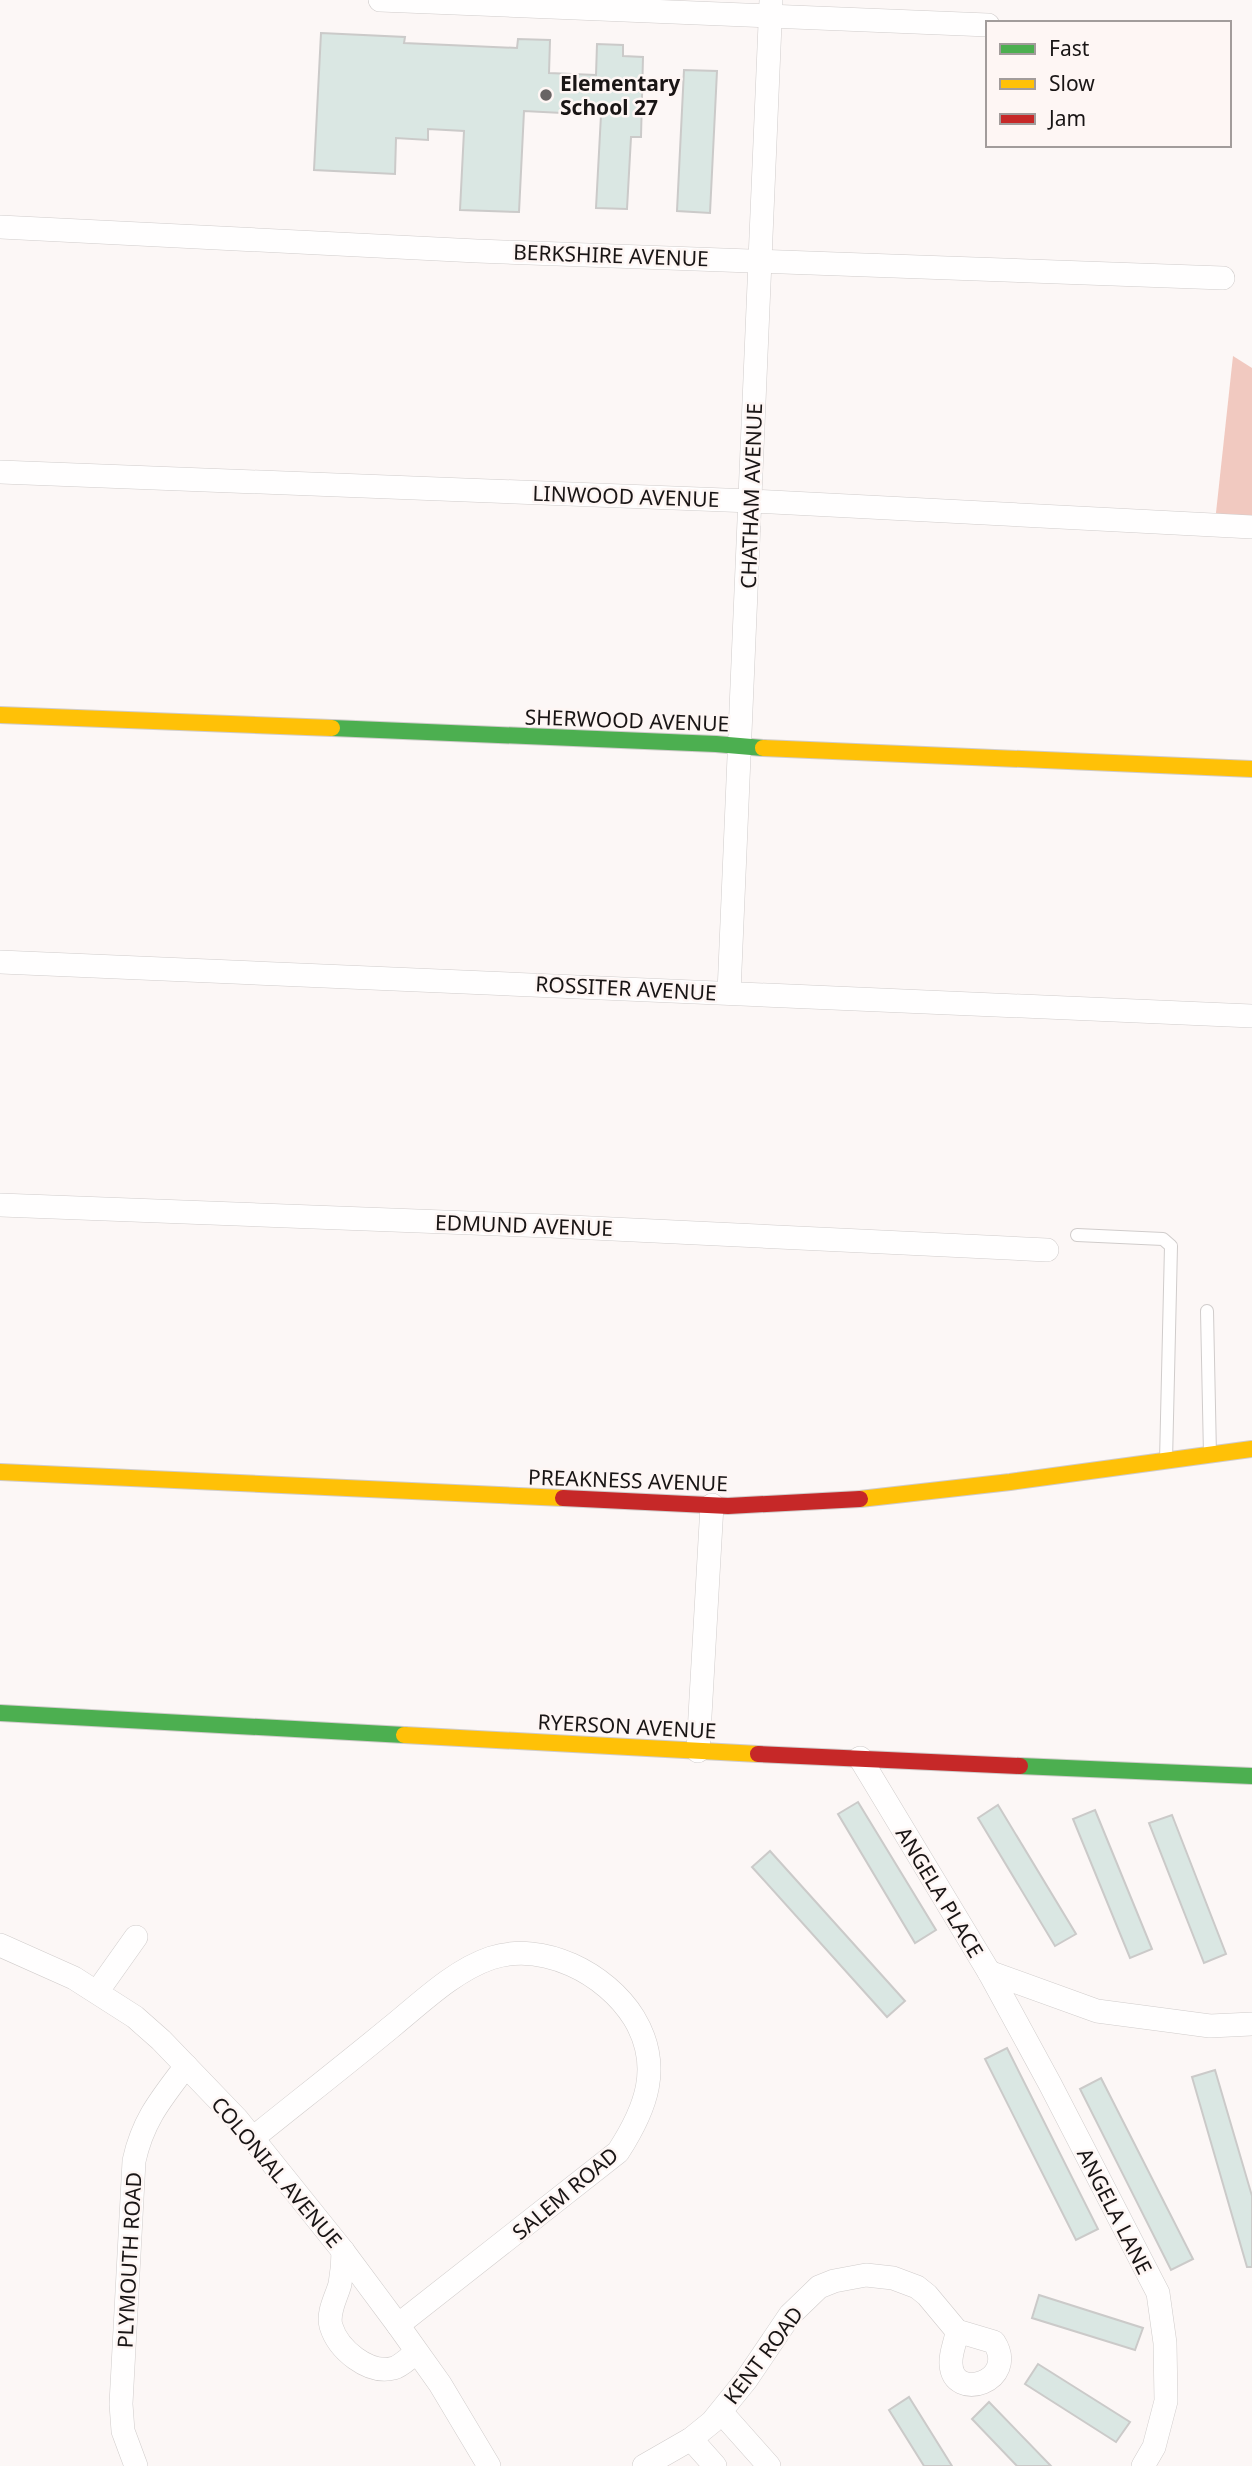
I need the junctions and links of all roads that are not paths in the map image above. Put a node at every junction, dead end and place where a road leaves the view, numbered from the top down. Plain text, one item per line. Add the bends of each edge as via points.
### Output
1 (380, 0) edge
2 (771, 8) edge
3 (986, 25) edge
4 (0, 227) edge
5 (761, 259) junction
6 (1223, 278) dead end
7 (0, 472) edge
8 (751, 501) junction
9 (1252, 527) edge
10 (0, 715) edge
11 (741, 746) junction
12 (1252, 769) edge
13 (0, 962) edge
14 (729, 993) junction
15 (1252, 1016) edge
16 (0, 1205) edge
17 (1077, 1235) dead end
18 (1047, 1250) dead end
19 (1207, 1311) dead end
20 (1252, 1449) edge
21 (1210, 1455) junction
22 (1166, 1461) junction
23 (0, 1472) edge
24 (712, 1505) junction
25 (0, 1713) edge
26 (698, 1751) junction
27 (860, 1758) junction
28 (1252, 1776) edge
29 (136, 1937) dead end
30 (0, 1945) edge
31 (989, 1972) junction
32 (97, 1992) junction
33 (1252, 2024) edge
34 (186, 2066) junction
35 (253, 2138) junction
36 (343, 2251) junction
37 (398, 2325) junction
38 (957, 2331) dead end
39 (416, 2353) junction
40 (721, 2412) junction
41 (691, 2439) junction
42 (136, 2466) edge
43 (489, 2466) edge
44 (644, 2466) edge
45 (715, 2466) edge
46 (769, 2466) edge
47 (1143, 2466) edge

1 - 2 street
2 - 3 street
2 - 5 street, CHATHAM AVENUE
4 - 5 street, BERKSHIRE AVENUE via 477,251
5 - 6 street, BERKSHIRE AVENUE
5 - 8 street, CHATHAM AVENUE
7 - 8 street, LINWOOD AVENUE
8 - 9 street, LINWOOD AVENUE
8 - 11 street, CHATHAM AVENUE
10 - 11 street, SHERWOOD AVENUE
11 - 12 street, SHERWOOD AVENUE
11 - 14 street, CHATHAM AVENUE
13 - 14 street, ROSSITER AVENUE
14 - 15 street, ROSSITER AVENUE
16 - 18 street, EDMUND AVENUE
17 - 22 lane via 1163,1239 1171,1246
19 - 21 lane
20 - 21 street, PREAKNESS AVENUE
21 - 22 street, PREAKNESS AVENUE
22 - 24 street, PREAKNESS AVENUE via 839,1501
23 - 24 street, PREAKNESS AVENUE
24 - 26 street
25 - 26 street, RYERSON AVENUE
26 - 27 street, RYERSON AVENUE
27 - 28 street, RYERSON AVENUE
27 - 31 street, ANGELA PLACE
29 - 32 street
30 - 32 street, COLONIAL AVENUE
31 - 33 street, ANGELA PLACE via 1097,2011 1210,2026
31 - 47 street, ANGELA LANE via 1158,2293 1166,2401 1154,2447
32 - 34 street, COLONIAL AVENUE via 135,2017
34 - 35 street, COLONIAL AVENUE
34 - 42 street, PLYMOUTH ROAD via 153,2110 134,2161 121,2404 123,2431
35 - 36 street, COLONIAL AVENUE
35 - 37 street, SALEM ROAD via 441,1987 479,1963 521,1954 556,1959 599,1980 620,1999 641,2032 649,2076 636,2125 618,2152
36 - 37 street, COLONIAL AVENUE
36 - 39 street via 331,2325 341,2343 353,2357 383,2368 394,2368
37 - 39 street, COLONIAL AVENUE
38 - 40 street, KENT ROAD via 918,2287 879,2274 834,2281 819,2287 790,2315
39 - 43 street, COLONIAL AVENUE
40 - 41 street, KENT ROAD
40 - 46 street
41 - 44 street, KENT ROAD
41 - 45 street

